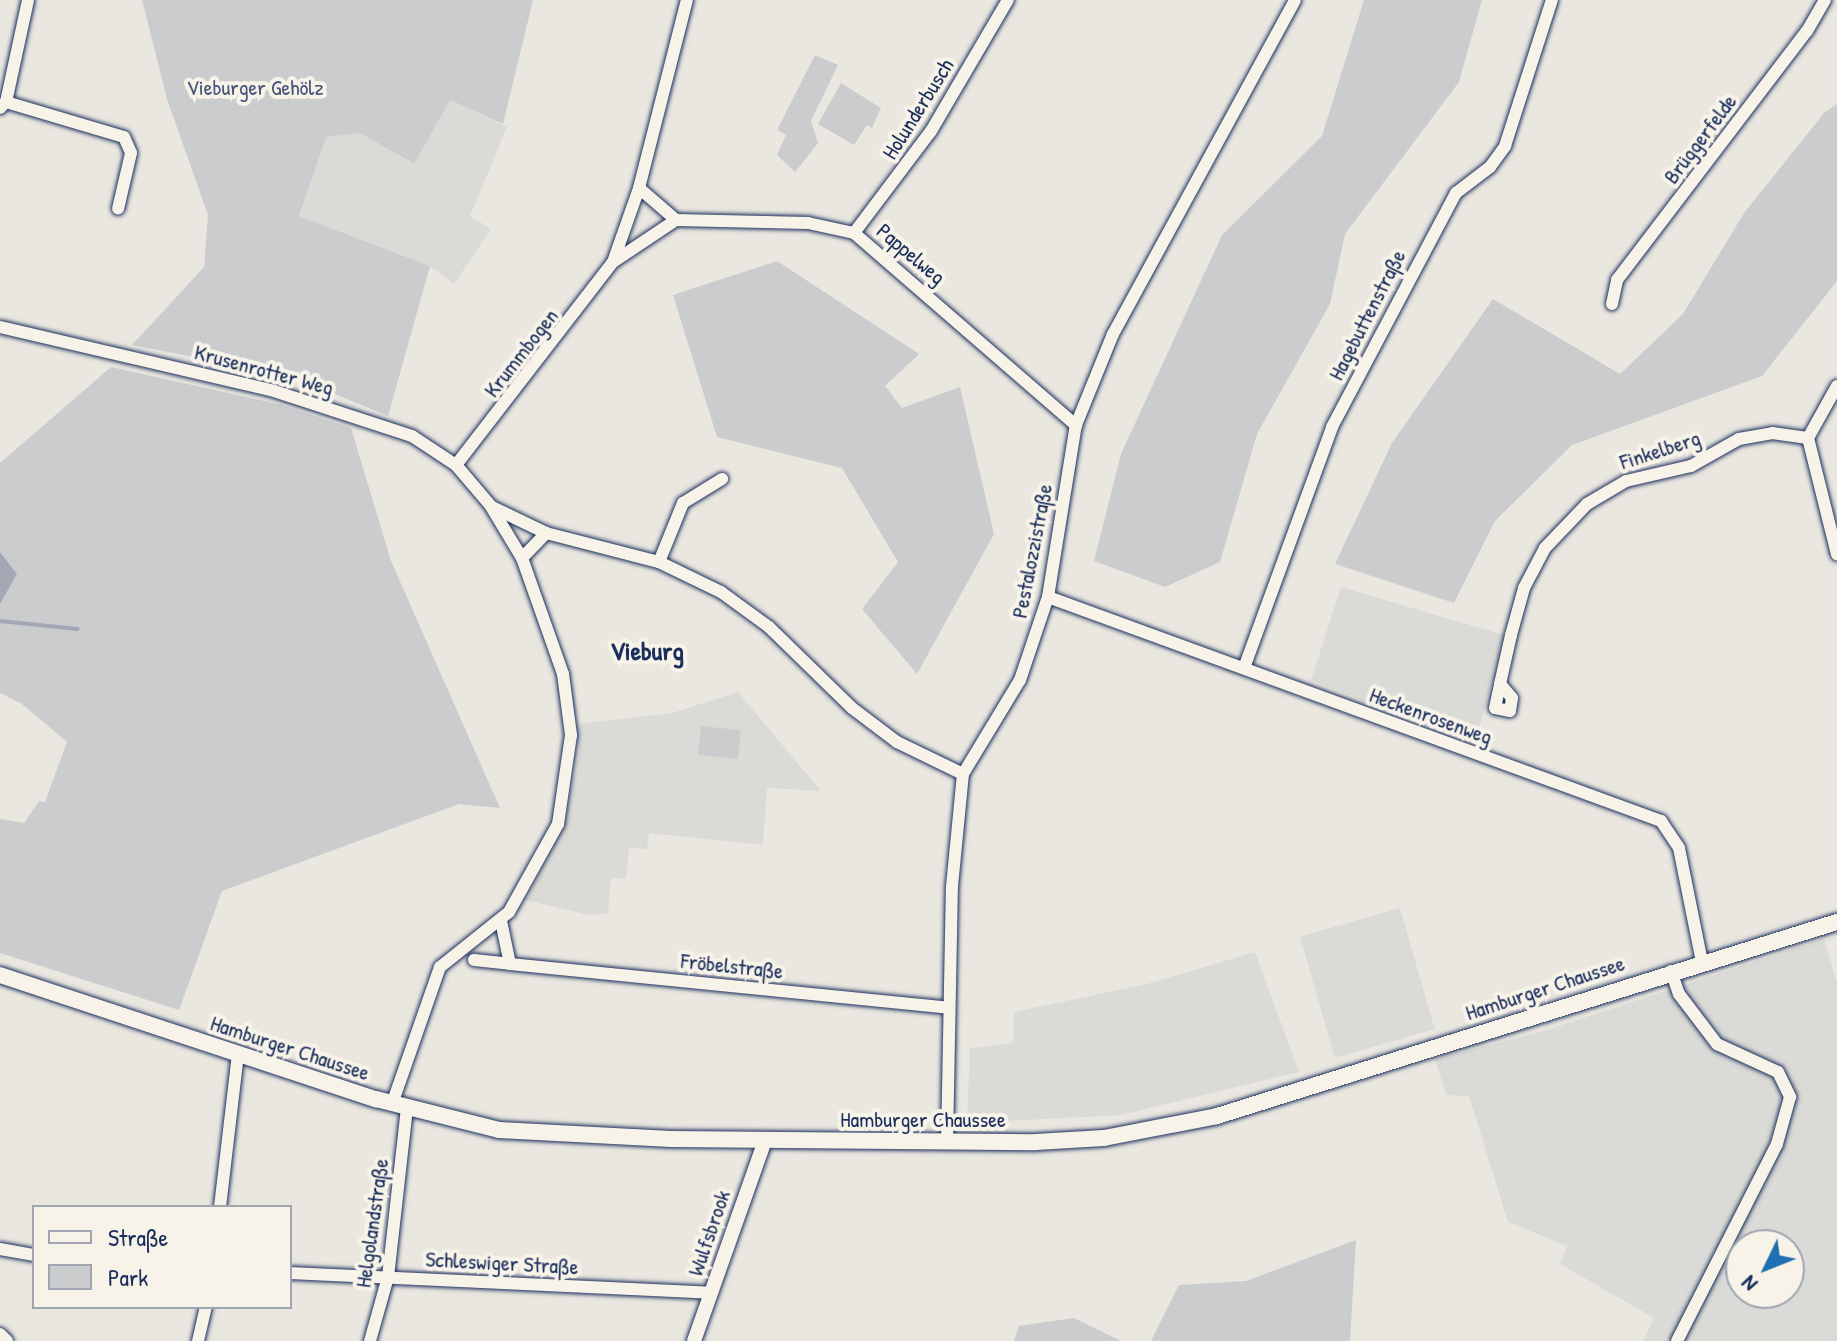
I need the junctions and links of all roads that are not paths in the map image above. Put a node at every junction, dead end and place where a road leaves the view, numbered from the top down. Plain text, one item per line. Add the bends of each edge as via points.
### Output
1 (28, 0) edge
2 (687, 0) edge
3 (1008, 0) edge
4 (1295, 0) edge
5 (1552, 0) edge
6 (1825, 0) edge
7 (3, 105) edge
8 (639, 188) junction
9 (118, 209) dead end
10 (676, 220) junction
11 (854, 233) junction
12 (613, 262) junction
13 (1612, 304) dead end
14 (0, 327) edge
15 (1837, 386) edge
16 (1076, 425) junction
17 (1808, 438) junction
18 (456, 465) junction
19 (722, 479) dead end
20 (490, 505) junction
21 (546, 533) junction
22 (1837, 554) edge
23 (522, 558) junction
24 (659, 562) junction
25 (1048, 597) junction
26 (1244, 668) junction
27 (1500, 684) dead end
28 (963, 774) junction
29 (501, 921) junction
30 (1837, 922) edge
31 (474, 960) dead end
32 (1702, 962) junction
33 (510, 964) junction
34 (1671, 971) junction
35 (0, 975) edge
36 (949, 1008) junction
37 (238, 1054) junction
38 (400, 1106) junction
39 (765, 1140) junction
40 (947, 1143) junction
41 (220, 1205) edge
42 (0, 1249) edge
43 (32, 1255) edge
44 (292, 1273) edge
45 (388, 1277) junction
46 (711, 1293) junction
47 (206, 1309) edge
48 (0, 1334) edge
49 (7, 1341) edge
50 (198, 1341) edge
51 (370, 1341) edge
52 (694, 1341) edge
53 (1677, 1341) edge

1 - 7 street
2 - 8 street, Krummbogen
3 - 11 street, Holunderbusch via 931,131
4 - 16 street, Pestalozzistraße via 1113,334
5 - 26 street, Hagebuttenstraße via 1505,146 1490,167 1456,193 1332,427
6 - 13 street, Brüggerfelde via 1807,31 1617,280
7 - 9 street via 124,137 131,153
8 - 10 street
8 - 12 street, Krummbogen
10 - 11 street, Pappelweg via 808,223
10 - 12 street, Krummbogen
11 - 16 street, Pappelweg
12 - 18 street, Krummbogen
14 - 18 street, Krusenrotter Weg via 274,391 412,436
15 - 17 street
16 - 25 street, Pestalozzistraße
17 - 22 street
17 - 27 street, Finkelberg via 1772,433 1739,439 1691,466 1626,481 1587,504 1559,530 1530,574
18 - 20 street, Krusenrotter Weg
19 - 24 street via 683,503
20 - 21 street, Krusenrotter Weg
20 - 23 street, Krusenrotter Weg
21 - 23 street
21 - 24 street, Krusenrotter Weg
23 - 29 street, Krusenrotter Weg via 563,674 571,735 558,824
24 - 28 street, Krusenrotter Weg via 721,592 769,627 852,708 897,742
25 - 26 street, Heckenrosenweg
25 - 28 street, Pestalozzistraße via 1020,680
26 - 32 street, Heckenrosenweg via 1661,821 1679,848
28 - 36 street, Pestalozzistraße via 952,886
29 - 33 street
29 - 38 street, Helgolandstraße via 440,967
30 - 32 main road, Hamburger Chaussee
31 - 33 street, Fröbelstraße
32 - 34 main road, Hamburger Chaussee
33 - 36 street, Fröbelstraße
34 - 40 main road, Hamburger Chaussee via 1217,1116 1104,1138
34 - 53 street via 1679,994 1717,1044 1778,1072 1790,1097 1777,1144
35 - 37 main road, Hamburger Chaussee
36 - 40 street, Pestalozzistraße
37 - 38 main road, Hamburger Chaussee
37 - 41 street
38 - 39 main road, Hamburger Chaussee via 526,1133
38 - 45 street, Helgolandstraße
39 - 40 main road, Hamburger Chaussee
39 - 46 street, Wulfsbrook
42 - 43 street
44 - 45 street, Schleswiger Straße
45 - 46 street, Schleswiger Straße
45 - 51 street, Helgolandstraße
46 - 52 street, Wulfsbrook
47 - 50 street
48 - 49 street

